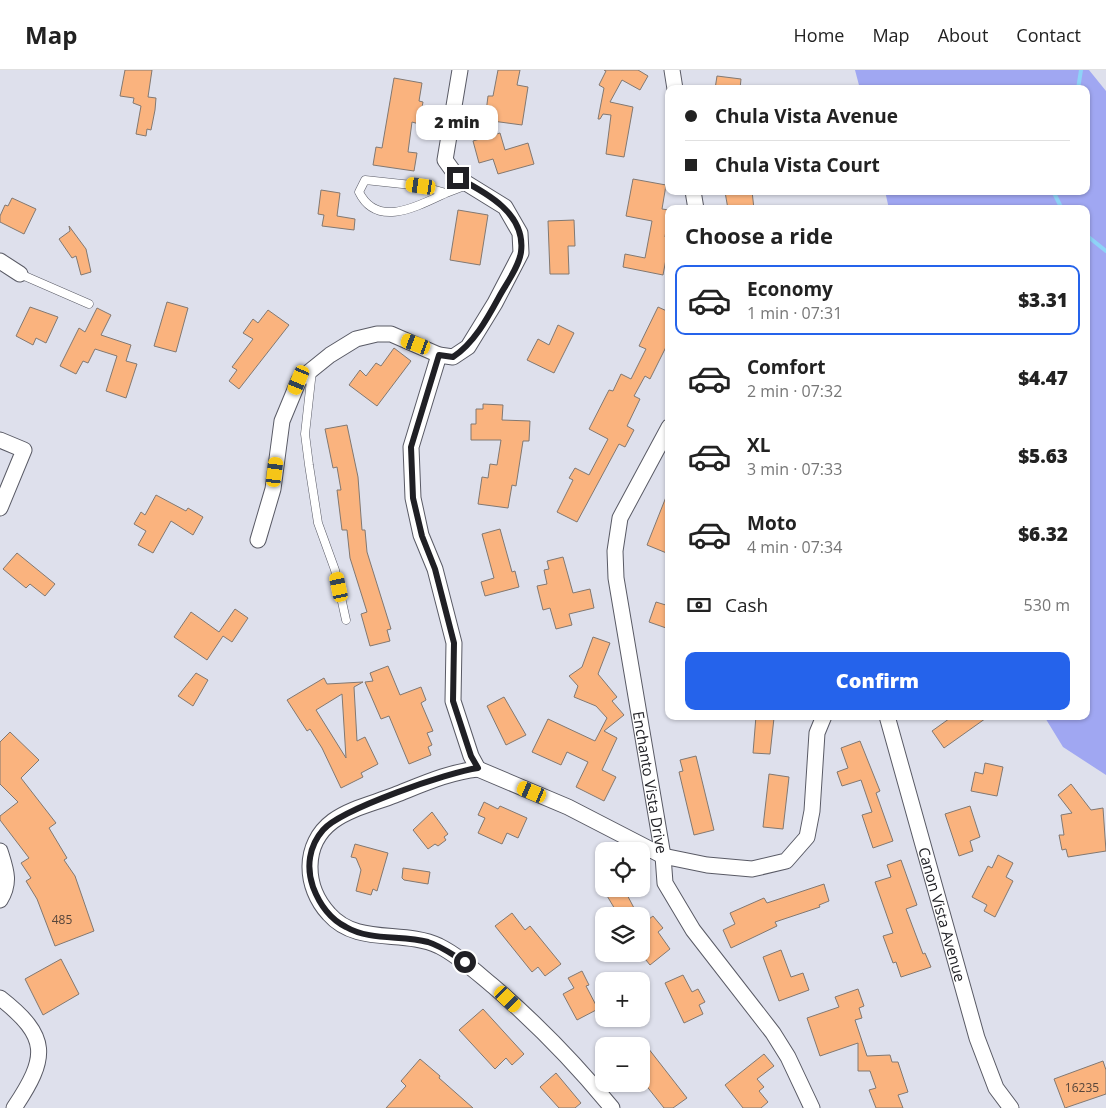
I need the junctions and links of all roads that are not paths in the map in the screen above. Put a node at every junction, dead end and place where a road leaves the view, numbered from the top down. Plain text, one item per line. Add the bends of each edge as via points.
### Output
1 (460, 70) edge
2 (672, 70) edge
3 (674, 85) edge
4 (469, 184) junction
5 (446, 193) junction
6 (0, 261) edge
7 (20, 274) joint
8 (89, 304) dead end
9 (439, 355) junction
10 (312, 369) junction
11 (665, 434) edge
12 (0, 440) edge
13 (0, 508) edge
14 (258, 540) dead end
15 (346, 620) dead end
16 (822, 720) edge
17 (888, 720) edge
18 (478, 768) junction
19 (0, 851) edge
20 (663, 856) junction
21 (0, 900) edge
22 (0, 998) edge
23 (14, 1108) edge
24 (612, 1108) edge
25 (812, 1108) edge
26 (1011, 1108) edge

1 - 4 street via 445,160 458,178
2 - 3 street
4 - 5 lane
4 - 9 street via 505,207 520,233 521,253 468,347 453,357
5 - 5 lane via 421,186 365,180 359,192 365,205 380,212 404,212
6 - 7 street
7 - 8 lane
9 - 10 street via 392,334 377,334 356,339
9 - 18 street via 411,447 413,498 454,643 453,701
10 - 14 street via 299,380 282,421 273,489
10 - 15 lane via 305,434 309,465 318,523 335,570
11 - 20 street, Enchanto Vista Drive via 620,518 615,551 616,578
12 - 13 street via 24,450
16 - 20 street via 817,732 812,811 807,837 786,861 752,868
17 - 26 street, Canon Vista Avenue via 977,1038 996,1088
18 - 20 street via 568,807
18 - 24 street via 441,777 333,821 313,845 308,862 316,896 329,914 346,928 363,934 427,942 465,962 581,1070
19 - 21 street via 7,872 7,889
20 - 25 street, Enchanto Vista Drive via 665,883 693,930 773,1033
22 - 23 street via 32,1028 38,1044 37,1069

